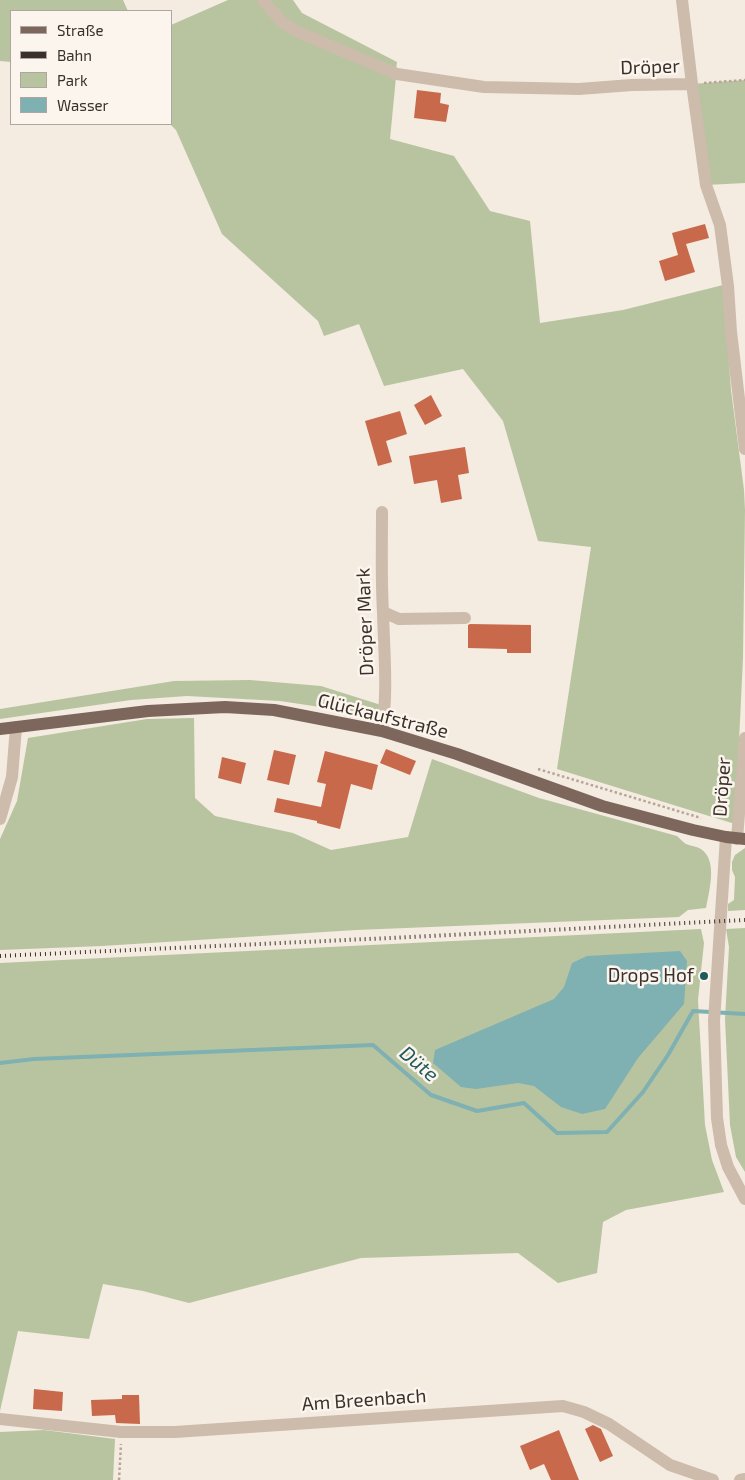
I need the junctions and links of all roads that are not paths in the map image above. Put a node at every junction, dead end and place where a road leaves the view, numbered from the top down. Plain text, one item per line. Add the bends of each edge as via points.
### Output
1 (263, 0) edge
2 (682, 0) edge
3 (692, 84) junction
4 (745, 449) edge
5 (382, 512) dead end
6 (383, 612) junction
7 (465, 618) dead end
8 (16, 727) junction
9 (0, 729) edge
10 (382, 731) junction
11 (745, 738) edge
12 (744, 777) edge
13 (0, 819) edge
14 (736, 838) edge
15 (745, 1199) edge
16 (0, 1419) edge
17 (745, 1479) edge
18 (713, 1480) edge
19 (740, 1480) edge

1 - 3 street, Dröper via 282,22 298,32 397,74 484,87 579,89
2 - 3 street
3 - 4 street, Dröper via 706,185 720,226
5 - 6 street, Dröper Mark
6 - 7 street via 399,619
6 - 10 street, Dröper Mark via 385,704
8 - 9 main road, Glückaufstraße
8 - 10 main road, Glückaufstraße via 148,711 225,707 274,710
8 - 13 street via 12,777
10 - 14 main road, Glückaufstraße via 602,806
11 - 12 street, Dröper
12 - 14 street, Dröper
14 - 15 street, Dröper via 715,1000 716,1118 728,1167
16 - 18 street, Am Breenbach via 121,1432 175,1432 563,1406 609,1424 670,1465
17 - 19 street

